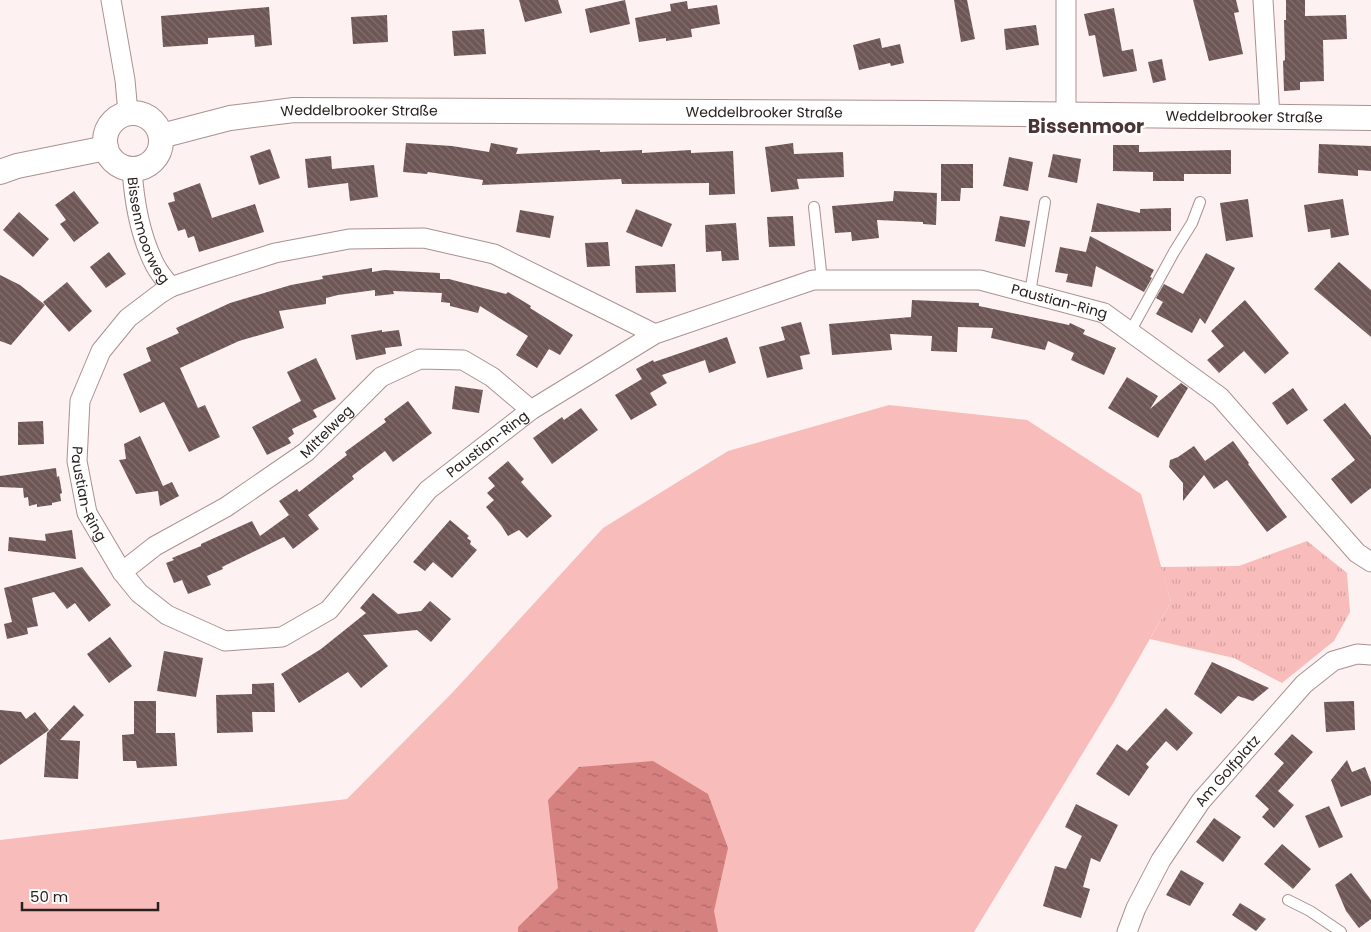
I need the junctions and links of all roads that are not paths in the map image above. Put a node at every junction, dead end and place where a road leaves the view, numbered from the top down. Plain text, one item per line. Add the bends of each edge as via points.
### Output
1 (111, 0) edge
2 (1066, 0) edge
3 (1263, 0) edge
4 (128, 113) junction
5 (1066, 116) junction
6 (1270, 117) junction
7 (1371, 118) edge
8 (161, 136) junction
9 (106, 148) junction
10 (132, 169) junction
11 (0, 172) edge
12 (1045, 202) dead end
13 (1200, 202) dead end
14 (814, 207) dead end
15 (822, 280) junction
16 (171, 287) junction
17 (1030, 294) junction
18 (1130, 332) junction
19 (656, 334) junction
20 (531, 410) junction
21 (1371, 562) edge
22 (122, 572) junction
23 (1371, 655) edge
24 (1288, 900) dead end
25 (1127, 932) edge
26 (1340, 932) edge

1 - 4 street
2 - 5 street
3 - 6 street
4 - 8 street via 137,113 153,121
4 - 9 street via 112,122 107,130
5 - 6 street, Weddelbrooker Straße
5 - 8 street, Weddelbrooker Straße via 294,110 230,118
6 - 7 street, Weddelbrooker Straße
8 - 10 street via 161,145 154,159
9 - 10 street via 115,163
9 - 11 street
10 - 16 street, Bissenmoorweg via 133,187 149,252
12 - 17 lane
13 - 18 lane via 1192,223
14 - 15 lane
15 - 17 street, Paustian-Ring via 980,280
15 - 19 street, Paustian-Ring via 813,280
16 - 19 street, Paustian-Ring via 275,254 322,244 350,239 424,238 494,254
16 - 22 street, Paustian-Ring via 120,327 101,351 80,401 76,461 87,513
17 - 18 street, Paustian-Ring via 1104,313
18 - 21 street, Paustian-Ring via 1220,397 1357,553
19 - 20 street, Paustian-Ring
20 - 22 street, Mittelweg via 492,377 463,360 420,358 381,377 306,452 226,508 155,546
20 - 22 street, Paustian-Ring via 428,490 329,610 282,637 225,641 167,615 139,592
23 - 25 street, Am Golfplatz via 1357,654 1333,660 1304,684 1265,728 1201,802 1161,860
24 - 26 lane

